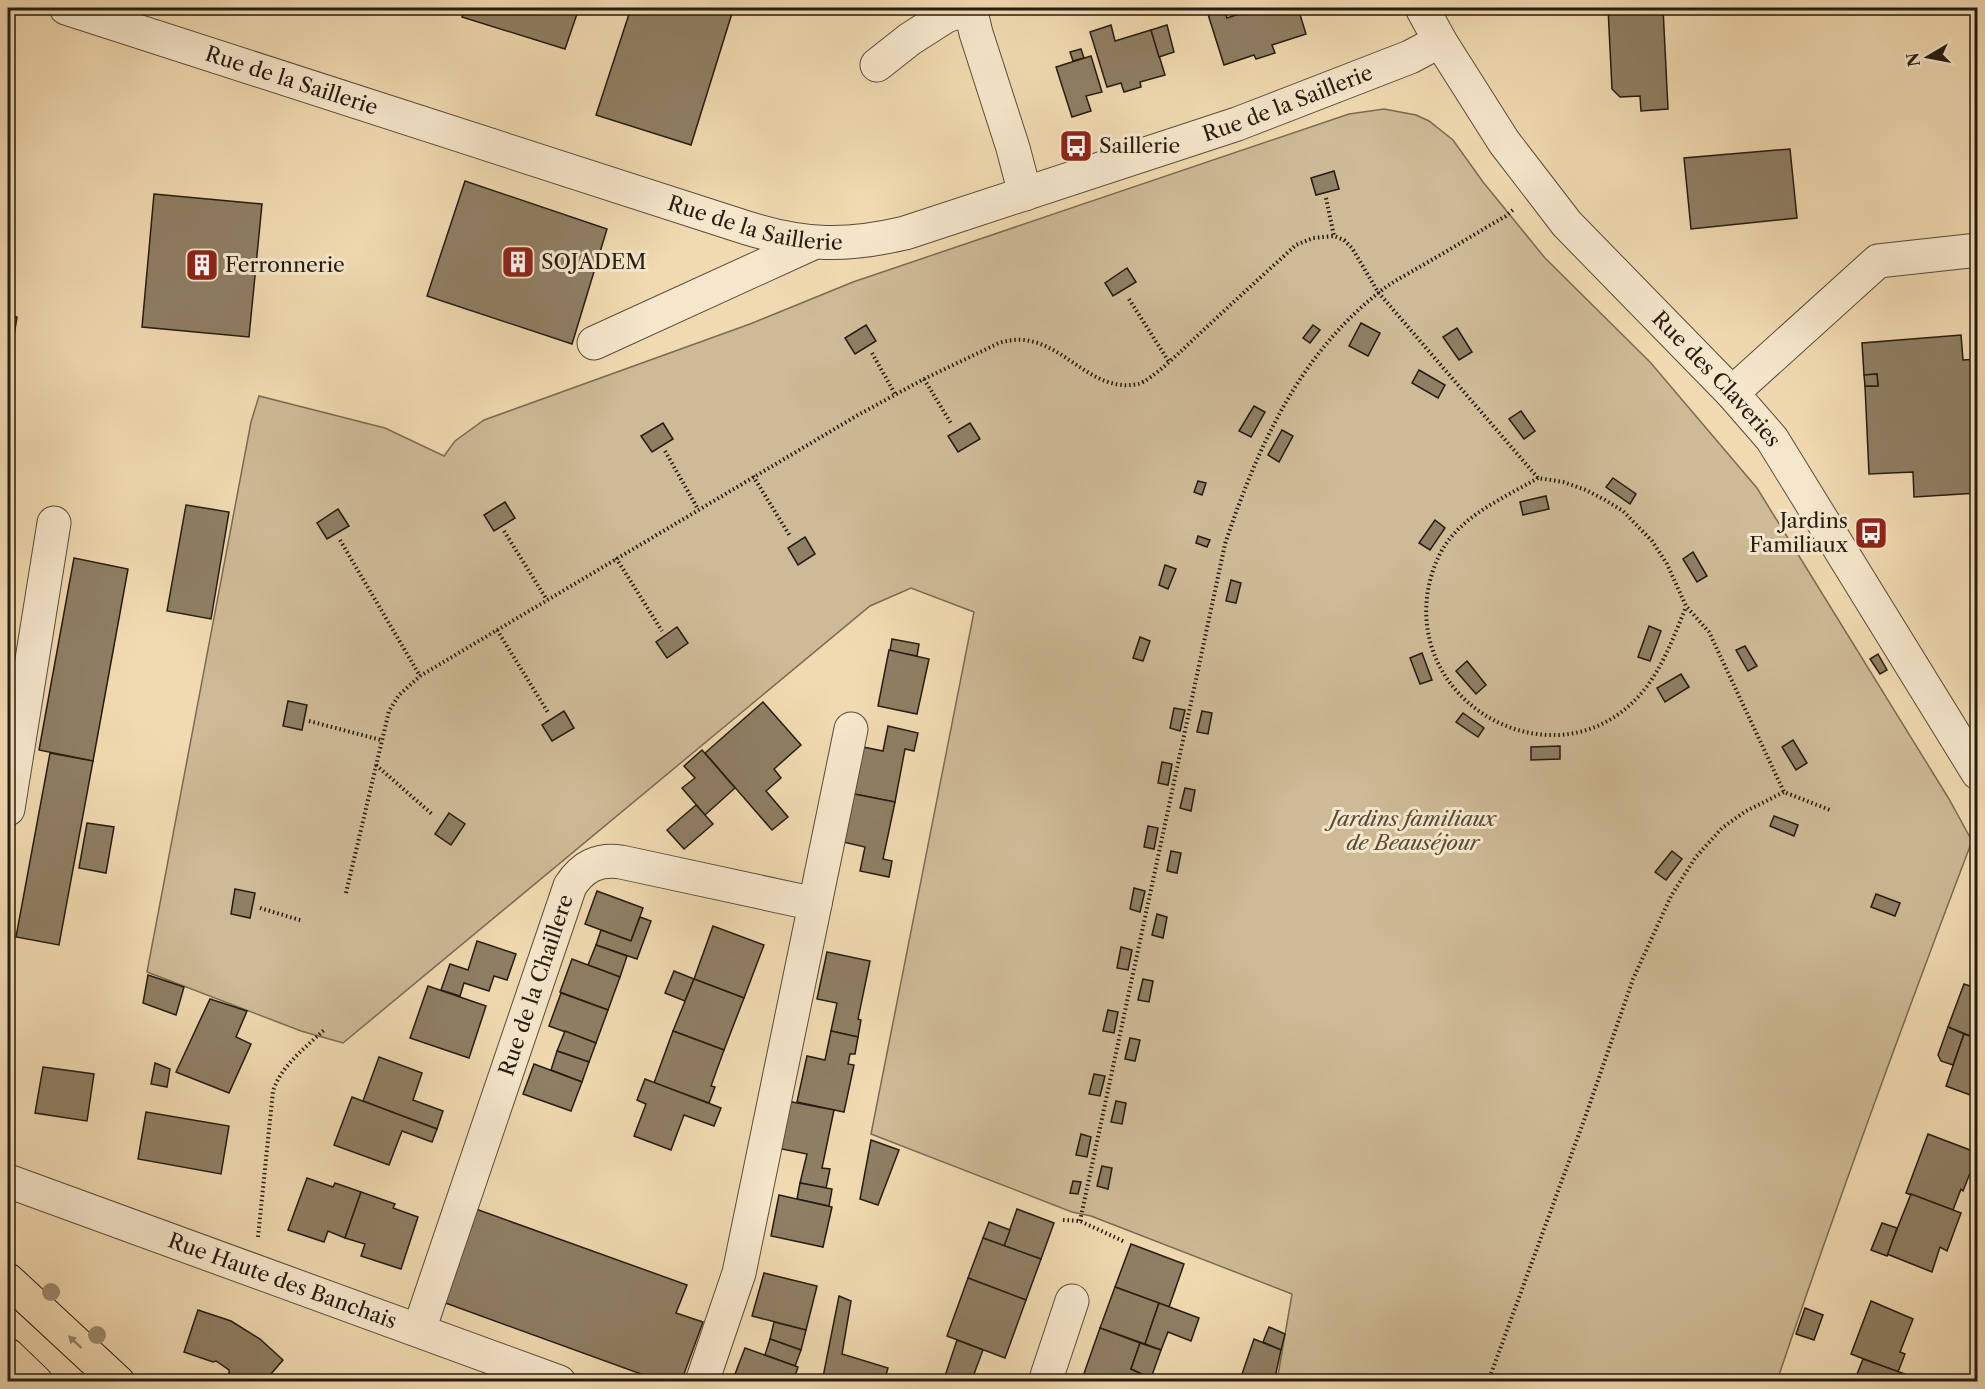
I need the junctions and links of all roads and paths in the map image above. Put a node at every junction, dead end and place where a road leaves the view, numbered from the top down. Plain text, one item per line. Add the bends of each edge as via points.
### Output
1 (66, 8) edge
2 (970, 8) edge
3 (1422, 8) edge
4 (1440, 41) junction
5 (877, 65) dead end
6 (1025, 194) junction
7 (1326, 198) dead end
8 (1517, 207) dead end
9 (1334, 236) junction
10 (813, 243) junction
11 (1977, 250) edge
12 (1378, 292) junction
13 (1129, 299) dead end
14 (594, 344) dead end
15 (872, 353) dead end
16 (1169, 362) junction
17 (924, 379) junction
18 (1732, 393) junction
19 (895, 394) junction
20 (952, 425) dead end
21 (664, 451) dead end
22 (753, 476) junction
23 (1538, 478) junction
24 (698, 509) junction
25 (54, 523) dead end
26 (504, 531) dead end
27 (790, 536) dead end
28 (340, 540) dead end
29 (616, 558) junction
30 (547, 600) junction
31 (1686, 606) junction
32 (497, 630) junction
33 (662, 631) dead end
34 (420, 676) junction
35 (549, 714) dead end
36 (309, 721) dead end
37 (850, 729) dead end
38 (381, 740) junction
39 (376, 765) junction
40 (1977, 774) edge
41 (1784, 792) junction
42 (8, 809) edge
43 (1830, 810) dead end
44 (433, 815) dead end
45 (346, 893) dead end
46 (815, 904) junction
47 (260, 908) dead end
48 (303, 921) dead end
49 (324, 1030) dead end
50 (8, 1180) edge
51 (1063, 1220) dead end
52 (1080, 1221) junction
53 (1125, 1242) dead end
54 (258, 1243) dead end
55 (8, 1280) edge
56 (1072, 1301) dead end
57 (419, 1330) junction
58 (8, 1355) edge
59 (36, 1382) edge
60 (118, 1382) edge
61 (559, 1382) edge
62 (702, 1382) edge
63 (1045, 1382) edge
64 (1488, 1382) edge

1 - 10 street, Rue de la Saillerie via 747,228
2 - 5 street via 946,16
2 - 6 street
3 - 4 street, Rue des Claveries
4 - 6 street, Rue de la Saillerie via 1410,57 1237,124
4 - 18 street, Rue des Claveries via 1504,142 1567,224
6 - 10 street, Rue de la Saillerie via 875,240
7 - 9 path
8 - 12 path
9 - 12 path via 1352,248
9 - 16 path via 1296,245
10 - 14 street
11 - 18 street via 1878,261
12 - 23 path
12 - 52 path via 1349,317 1284,405 1266,435 1243,489 1225,544
13 - 16 path
15 - 19 path
16 - 17 path via 1140,384 1116,386 1034,340 1011,339
17 - 19 path
17 - 20 path
18 - 40 street, Rue des Claveries via 1772,439
19 - 22 path
21 - 24 path
22 - 24 path
22 - 27 path
23 - 31 path via 1586,490 1623,511 1652,541
23 - 31 path via 1466,521 1438,556 1432,575 1427,596 1429,640 1446,680 1476,711 1516,730 1537,734 1580,731 1601,724 1637,699 1650,682
24 - 29 path
25 - 42 street
26 - 30 path
28 - 34 path
29 - 30 path
29 - 33 path
30 - 32 path
31 - 41 path via 1709,632
32 - 34 path
32 - 35 path
34 - 38 path via 394,703
36 - 38 path
37 - 46 street
38 - 39 path
39 - 44 path
39 - 45 path
41 - 43 path
41 - 64 path via 1722,828 1690,865 1671,896 1633,979
46 - 57 street, Rue de la Chaillere via 614,861 595,863 576,876
46 - 62 street via 740,1273
47 - 48 path
49 - 54 path via 284,1069 273,1091
50 - 57 street, Rue Haute des Banchais
51 - 52 path
52 - 53 path
60 -> 55 main road
56 - 63 street
57 - 61 street, Rue Haute des Banchais
58 - 59 main road

